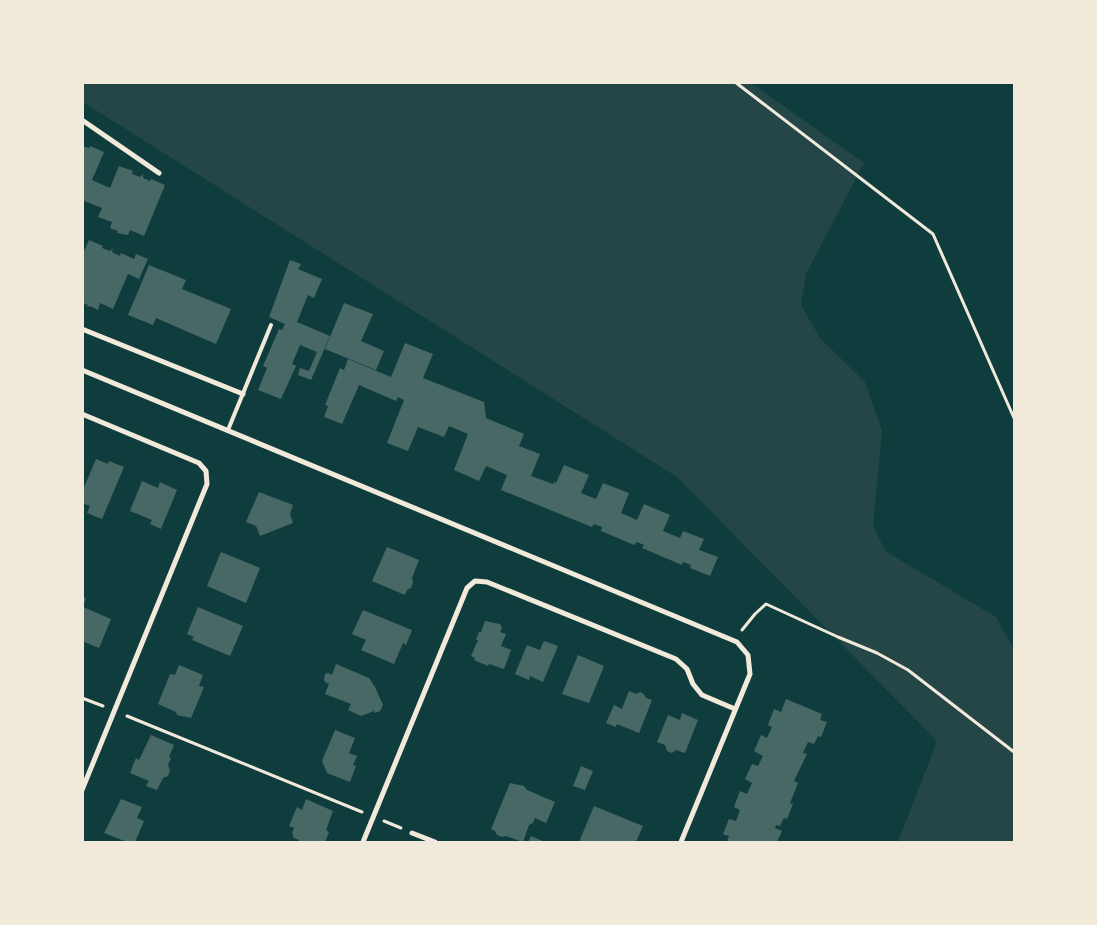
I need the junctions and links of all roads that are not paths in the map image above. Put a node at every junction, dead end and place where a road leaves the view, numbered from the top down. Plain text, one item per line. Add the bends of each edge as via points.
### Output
1 (82, 120) edge
2 (159, 173) dead end
3 (271, 325) dead end
4 (82, 329) edge
5 (82, 370) edge
6 (243, 394) junction
7 (82, 414) edge
8 (228, 430) junction
9 (735, 709) junction
10 (82, 790) edge
11 (412, 833) road end
12 (363, 842) edge
13 (435, 842) edge
14 (681, 842) edge

1 - 2 street
3 - 6 lane
4 - 6 street
5 - 8 street
6 - 8 lane
7 - 10 street via 199,463 206,471 208,484
8 - 9 street via 737,642 748,655 750,674
9 - 12 street via 702,695 687,669 676,660 488,582 475,581 467,588
9 - 14 street
11 - 13 street

